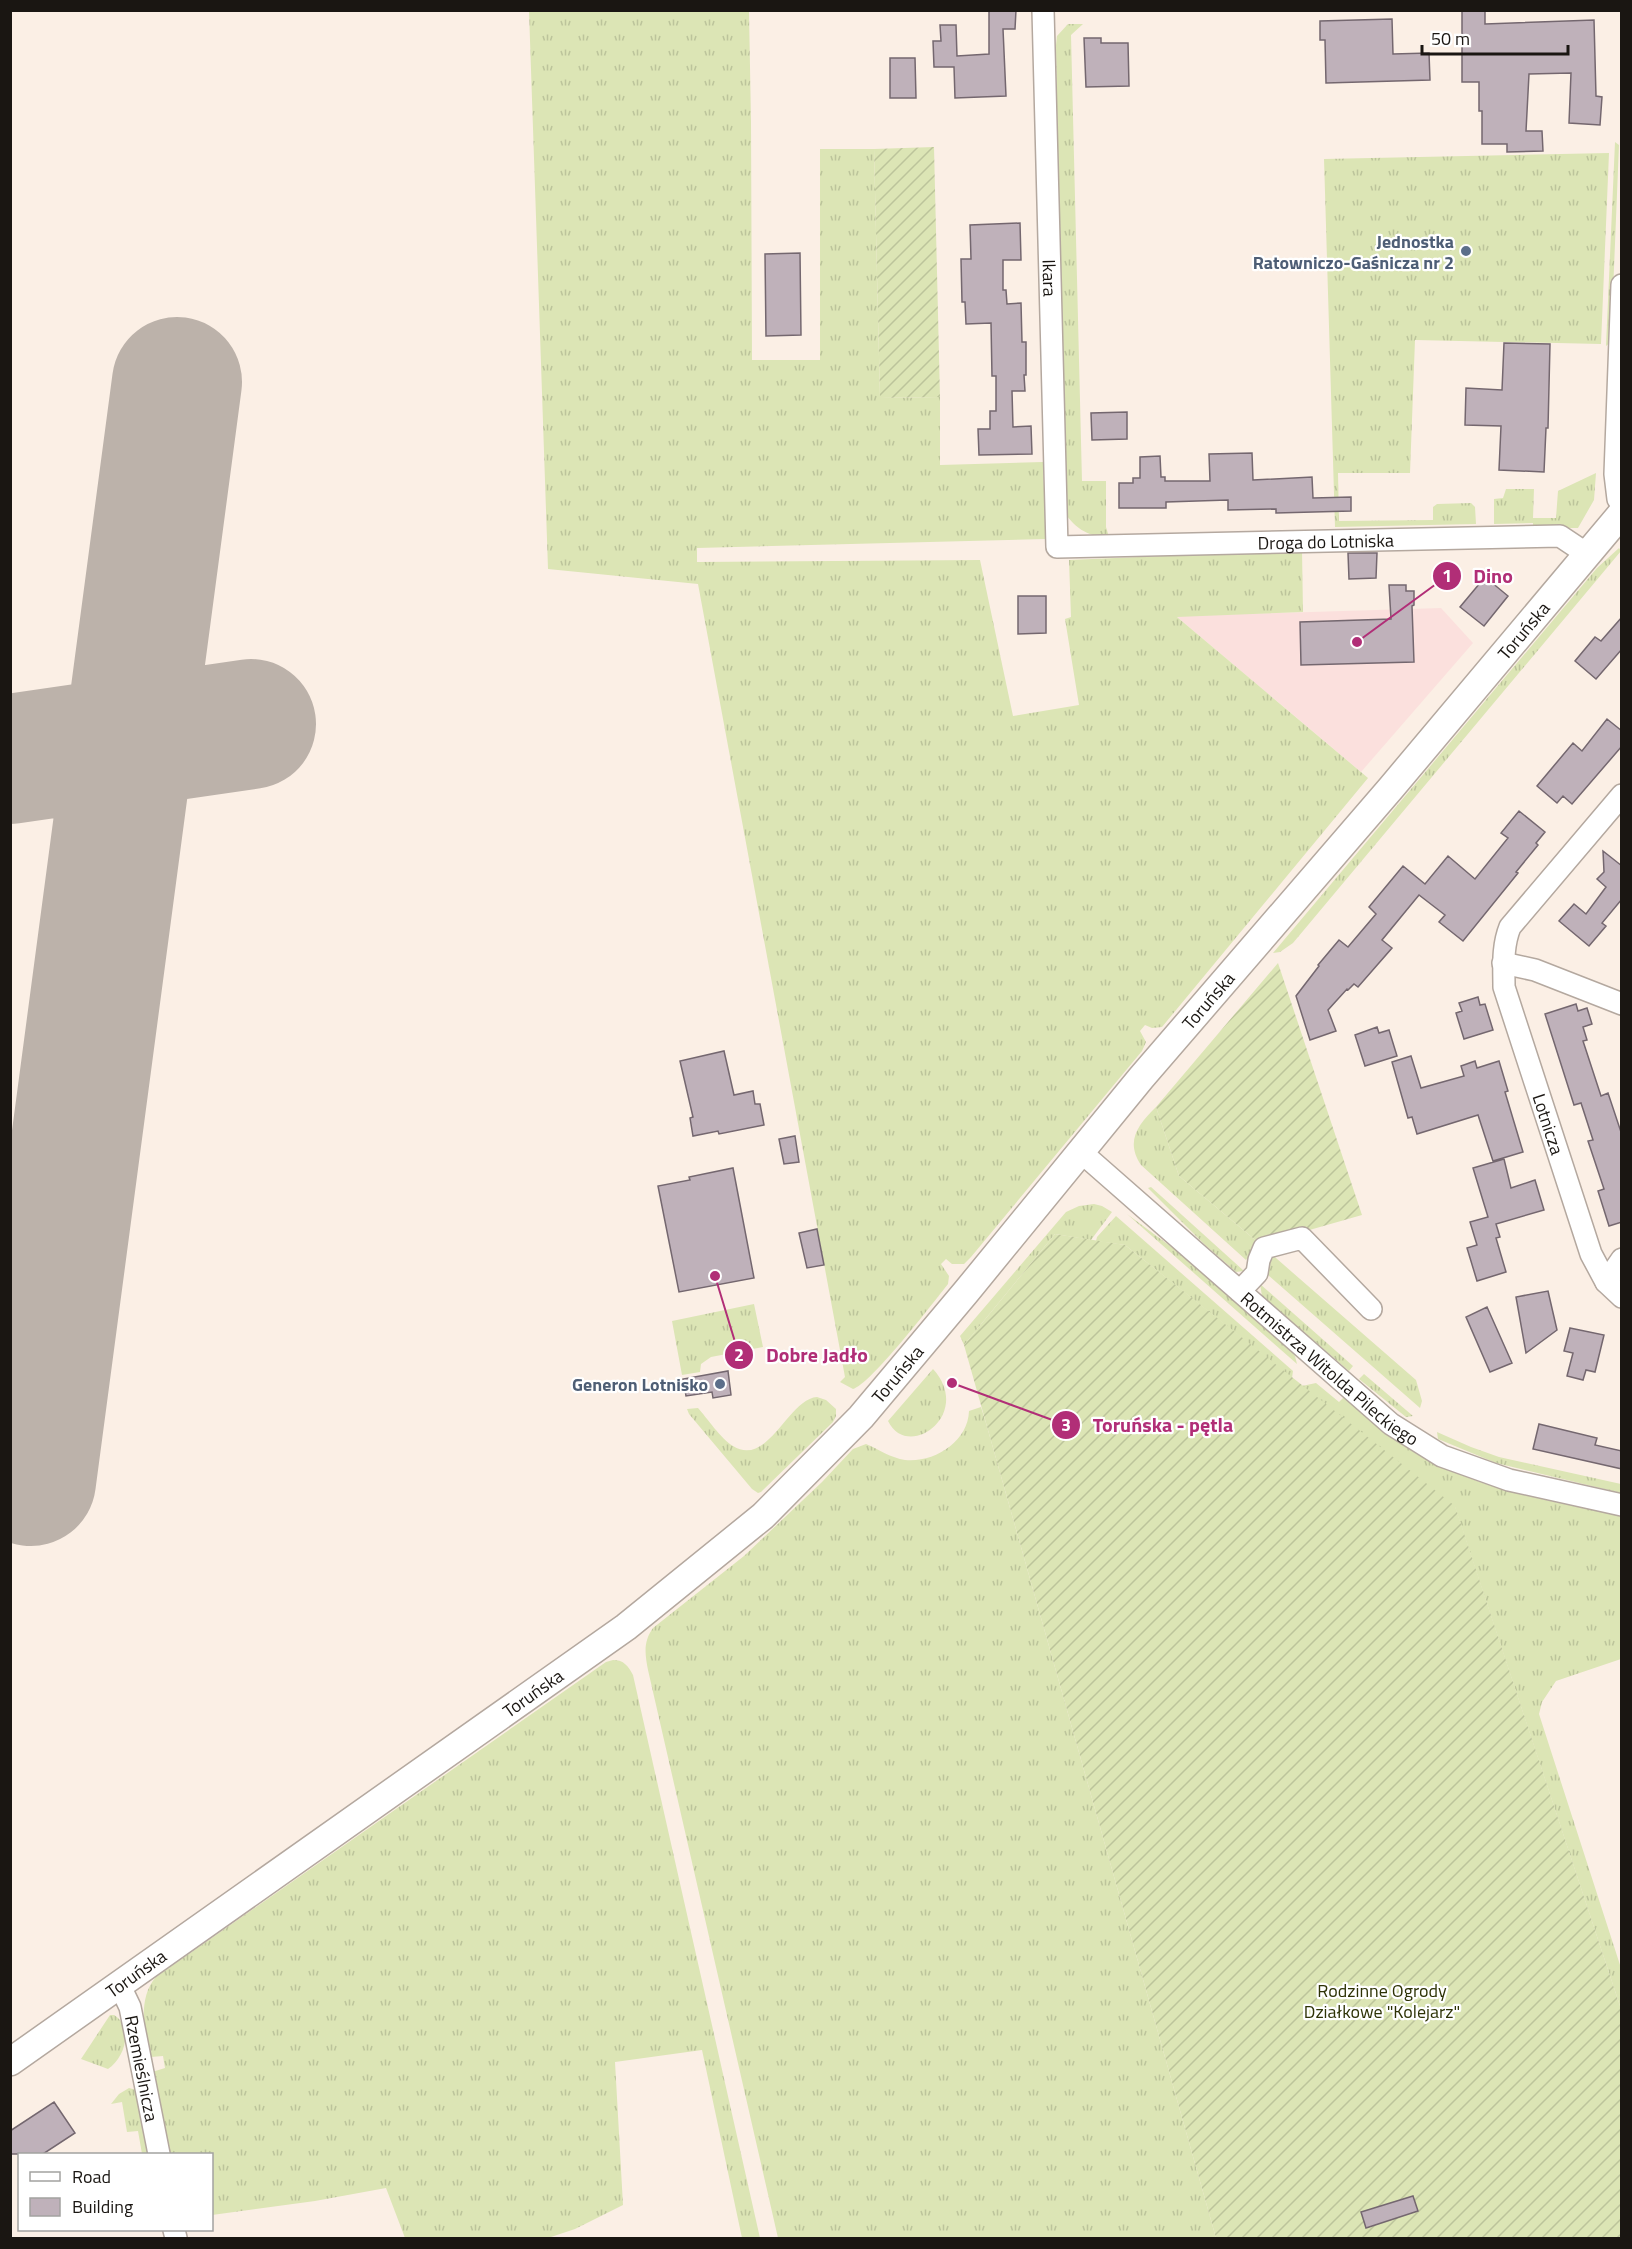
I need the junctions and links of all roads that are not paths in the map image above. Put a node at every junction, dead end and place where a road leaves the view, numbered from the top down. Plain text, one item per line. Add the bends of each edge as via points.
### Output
1 (1042, 10) edge
2 (1622, 285) edge
3 (1619, 431) edge
4 (1622, 506) edge
5 (1622, 513) edge
6 (1057, 547) joint
7 (1587, 554) junction
8 (1622, 795) edge
9 (1503, 963) junction
10 (1622, 1004) edge
11 (1081, 1152) junction
12 (1622, 1259) edge
13 (1606, 1282) junction
14 (1240, 1291) junction
15 (1622, 1297) edge
16 (1371, 1309) dead end
17 (1622, 1505) edge
18 (119, 1984) junction
19 (10, 2062) edge
20 (159, 2153) edge

1 - 6 street, Ikara
2 - 3 street
3 - 4 street via 1615,474
5 - 7 main road, Toruńska
6 - 7 street, Droga do Lotniska via 1560,536
7 - 11 main road, Toruńska
8 - 9 street, Lotnicza via 1510,927
9 - 10 street via 1535,970
9 - 13 street, Lotnicza via 1504,987 1591,1254
11 - 14 street, Rotmistrza Witolda Pileckiego
11 - 18 main road, Toruńska via 847,1433 763,1516 626,1627
12 - 13 street
13 - 15 street, Lotnicza
14 - 16 street via 1257,1273 1264,1248 1302,1238
14 - 17 street, Rotmistrza Witolda Pileckiego via 1391,1424 1442,1456 1509,1480
18 - 19 main road, Toruńska
18 - 20 street, Rzemieślnicza via 130,2007

